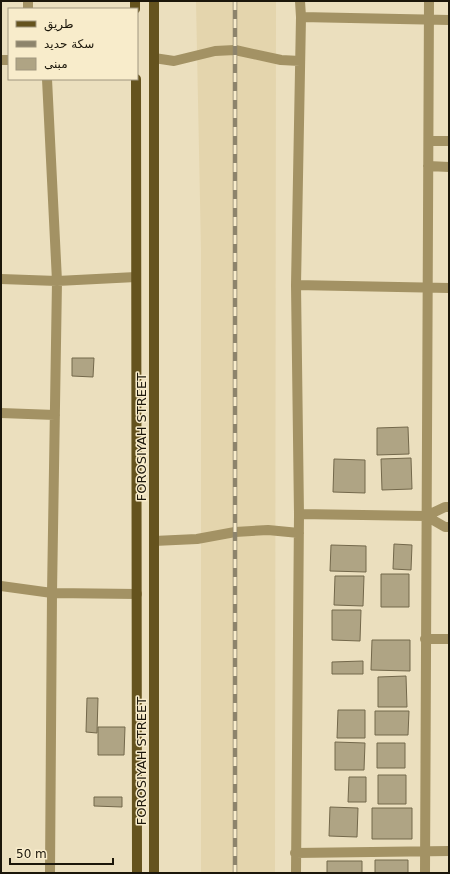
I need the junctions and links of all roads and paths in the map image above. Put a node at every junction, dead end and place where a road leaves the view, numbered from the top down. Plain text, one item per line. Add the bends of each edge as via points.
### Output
1 (154, 1) edge
2 (300, 1) edge
3 (429, 1) edge
4 (301, 17) junction
5 (430, 20) junction
6 (449, 20) edge
7 (154, 58) junction
8 (300, 61) junction
9 (47, 80) edge
10 (136, 80) edge
11 (429, 141) junction
12 (449, 141) edge
13 (428, 166) junction
14 (449, 166) edge
15 (136, 277) junction
16 (1, 279) edge
17 (57, 281) junction
18 (296, 285) junction
19 (428, 287) junction
20 (449, 288) edge
21 (1, 413) edge
22 (55, 415) junction
23 (449, 507) edge
24 (299, 514) junction
25 (426, 516) junction
26 (449, 527) edge
27 (299, 533) junction
28 (154, 540) junction
29 (1, 586) edge
30 (52, 593) junction
31 (137, 594) junction
32 (426, 639) junction
33 (449, 639) edge
34 (425, 851) junction
35 (449, 851) edge
36 (295, 852) junction
37 (50, 873) edge
38 (137, 873) edge
39 (154, 873) edge
40 (296, 873) edge
41 (425, 873) edge

1 - 7 main road, FOROSIYAH STREET
2 - 4 street
3 - 5 street
4 - 5 street
4 - 8 street
5 - 6 street
5 - 11 street
7 - 8 street via 174,60 215,51 235,50 281,60
7 - 28 main road, FOROSIYAH STREET
8 - 18 street
9 - 17 street
10 - 15 main road, FOROSIYAH STREET
11 - 12 street
11 - 13 street
13 - 14 street
13 - 19 street
15 - 17 street
15 - 31 main road, FOROSIYAH STREET
16 - 17 street
17 - 22 street
18 - 19 street
18 - 24 street
19 - 20 street
19 - 25 street
21 - 22 street
22 - 30 street
23 - 25 street
24 - 25 street
24 - 27 street
25 - 26 street
25 - 32 street
27 - 28 street via 268,530 235,532 197,539
27 - 36 street
28 - 39 main road, FOROSIYAH STREET
29 - 30 street
30 - 31 street
30 - 37 street
31 - 38 main road, FOROSIYAH STREET
32 - 33 street
32 - 34 street
34 - 35 street
34 - 36 street
34 - 41 street
36 - 40 street

